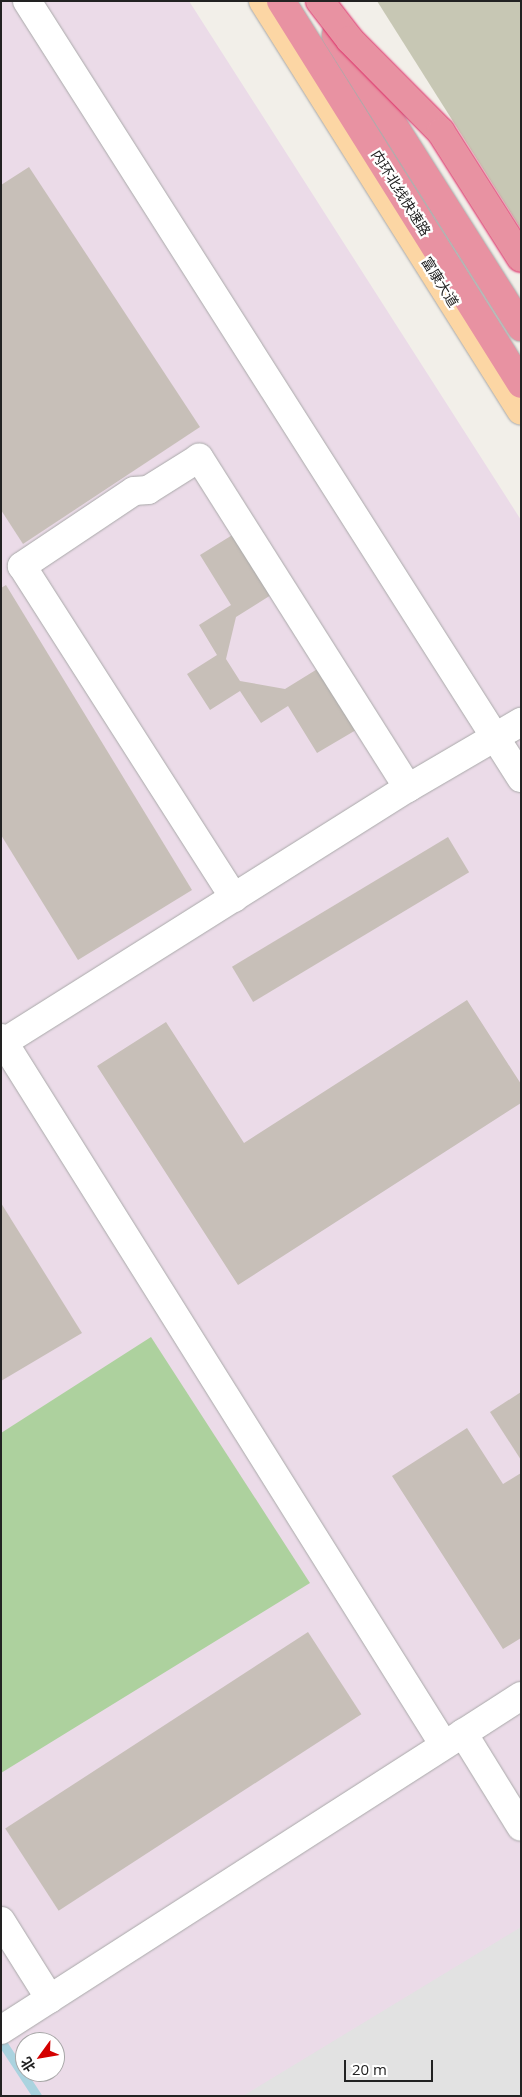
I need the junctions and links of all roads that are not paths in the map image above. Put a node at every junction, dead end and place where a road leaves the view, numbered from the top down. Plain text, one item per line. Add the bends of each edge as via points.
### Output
1 (27, 1) edge
2 (263, 1) edge
3 (281, 1) edge
4 (315, 1) edge
5 (320, 1) edge
6 (330, 1) edge
7 (521, 258) edge
8 (521, 302) edge
9 (521, 327) edge
10 (521, 384) edge
11 (521, 411) edge
12 (521, 722) edge
13 (495, 738) junction
14 (521, 778) edge
15 (408, 788) junction
16 (234, 898) junction
17 (2, 1042) edge
18 (521, 1696) edge
19 (454, 1739) junction
20 (521, 1827) edge
21 (1, 1921) edge
22 (50, 1999) junction
23 (1, 2030) edge

1 - 13 lane
2 - 11 main road, 富康大道
3 - 10 highway, 内环北线快速路
4 - 9 highway
5 - 7 highway, bridge via 350,40 440,132
6 - 8 main road
12 - 13 lane
13 - 14 lane
13 - 15 lane
15 - 16 lane
15 - 16 lane via 199,458 148,490 134,491 22,566
16 - 17 lane
17 - 19 lane
18 - 19 lane
19 - 20 lane
19 - 22 lane
21 - 22 lane
22 - 23 lane

